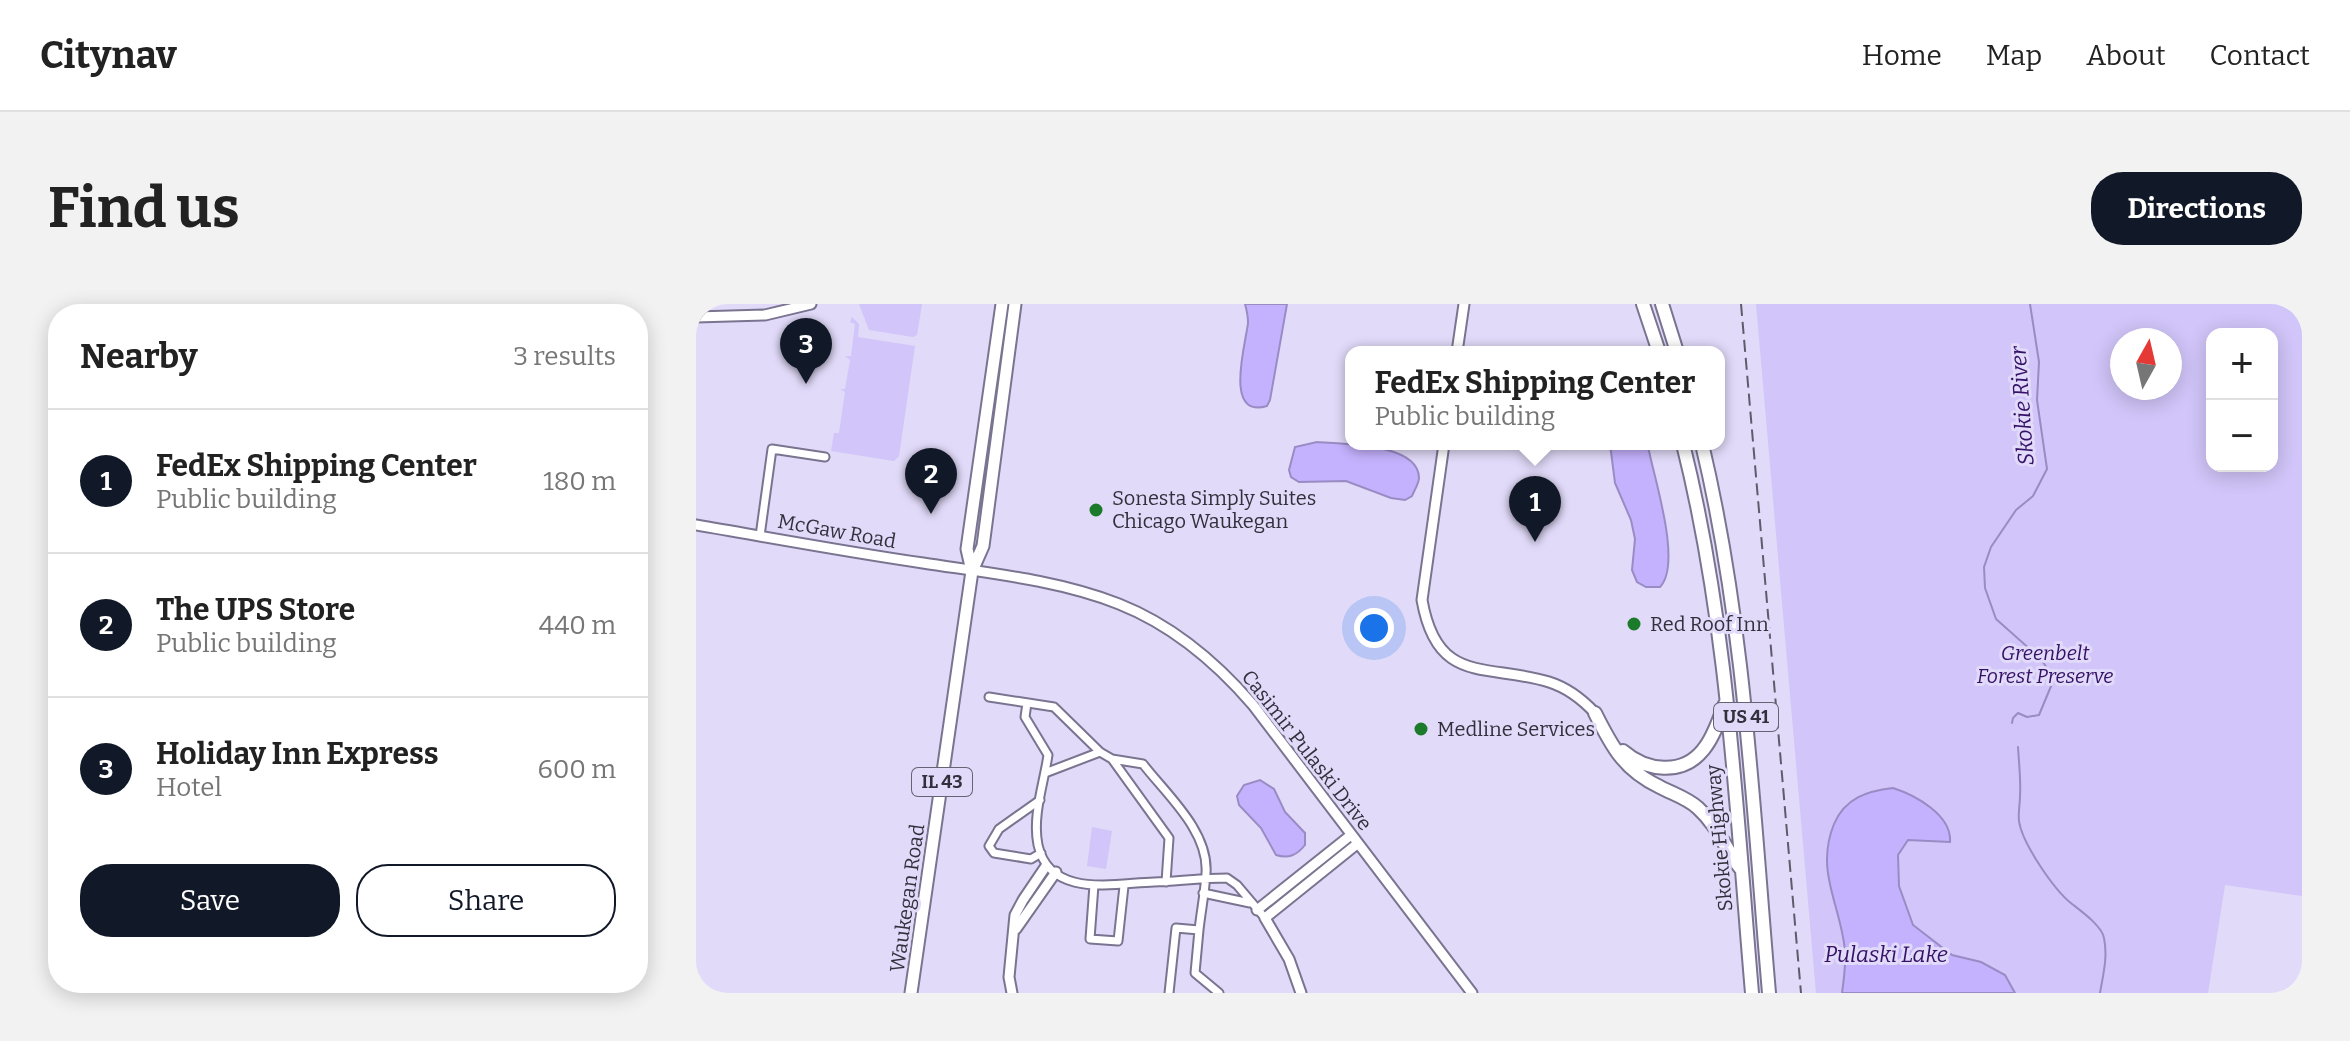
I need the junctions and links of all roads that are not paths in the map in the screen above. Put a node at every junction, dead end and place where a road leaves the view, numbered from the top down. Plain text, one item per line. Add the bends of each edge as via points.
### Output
1 (811, 304) edge
2 (1002, 304) edge
3 (1015, 304) edge
4 (1464, 304) edge
5 (1643, 304) edge
6 (1662, 304) edge
7 (696, 317) edge
8 (1458, 346) edge
9 (1657, 346) edge
10 (1675, 346) edge
11 (1443, 450) edge
12 (1684, 450) edge
13 (1703, 450) edge
14 (825, 457) dead end
15 (696, 525) edge
16 (760, 536) junction
17 (972, 571) junction
18 (989, 697) dead end
19 (1727, 700) junction
20 (1027, 703) junction
21 (1595, 713) junction
22 (1100, 752) junction
23 (1112, 759) junction
24 (1045, 773) junction
25 (1040, 800) junction
26 (1354, 840) junction
27 (1041, 853) junction
28 (1046, 866) junction
29 (1741, 870) junction
30 (1056, 872) junction
31 (1204, 881) junction
32 (1166, 882) junction
33 (1094, 885) junction
34 (1124, 886) junction
35 (1203, 893) junction
36 (1025, 908) junction
37 (1258, 911) junction
38 (1199, 930) junction
39 (911, 993) edge
40 (1012, 993) edge
41 (1169, 993) edge
42 (1219, 993) edge
43 (1301, 993) edge
44 (1472, 993) edge
45 (1752, 993) edge
46 (1769, 993) edge

1 - 7 street via 765,315
2 - 17 main road, Waukegan Road / IL 43 via 967,549
3 - 17 main road, Waukegan Road / IL 43 via 983,546
4 - 8 street
5 - 9 highway
6 - 10 highway
11 - 21 street via 1422,600 1438,646 1467,667 1549,682 1583,700
12 - 19 highway, Skokie Highway / US 41 via 1708,560
13 - 46 highway, Skokie Highway / US 41 via 1740,659
14 - 16 street via 772,449
15 - 16 street, McGaw Road
16 - 17 street, McGaw Road
17 - 26 street, Casimir Pulaski Drive via 1084,593 1181,638 1253,705
17 - 39 main road, Waukegan Road / IL 43
18 - 20 street
19 - 21 highway via 1702,751 1677,767 1650,767 1635,760
19 - 29 highway, Skokie Highway / US 41
20 - 22 street via 1054,707
20 - 24 street via 1025,717 1048,755
21 - 29 highway via 1615,752 1635,772 1684,798 1713,822
22 - 23 street
22 - 24 street
23 - 31 street via 1143,764 1187,820 1204,855
23 - 32 street via 1169,838
24 - 25 street
25 - 27 street
25 - 27 street via 999,829 989,846 994,853 1031,859
26 - 37 street
26 - 44 street, Casimir Pulaski Drive
27 - 28 street
28 - 30 street
28 - 36 street
29 - 45 highway, Skokie Highway / US 41
30 - 33 street
30 - 36 street
31 - 32 street
31 - 35 street
31 - 37 street via 1227,878
32 - 34 street
33 - 34 street
33 - 34 street via 1090,939 1118,941
35 - 37 street
35 - 38 street
36 - 40 street via 1016,929
37 - 43 street via 1289,959
38 - 41 street via 1176,928
38 - 42 street via 1195,973

